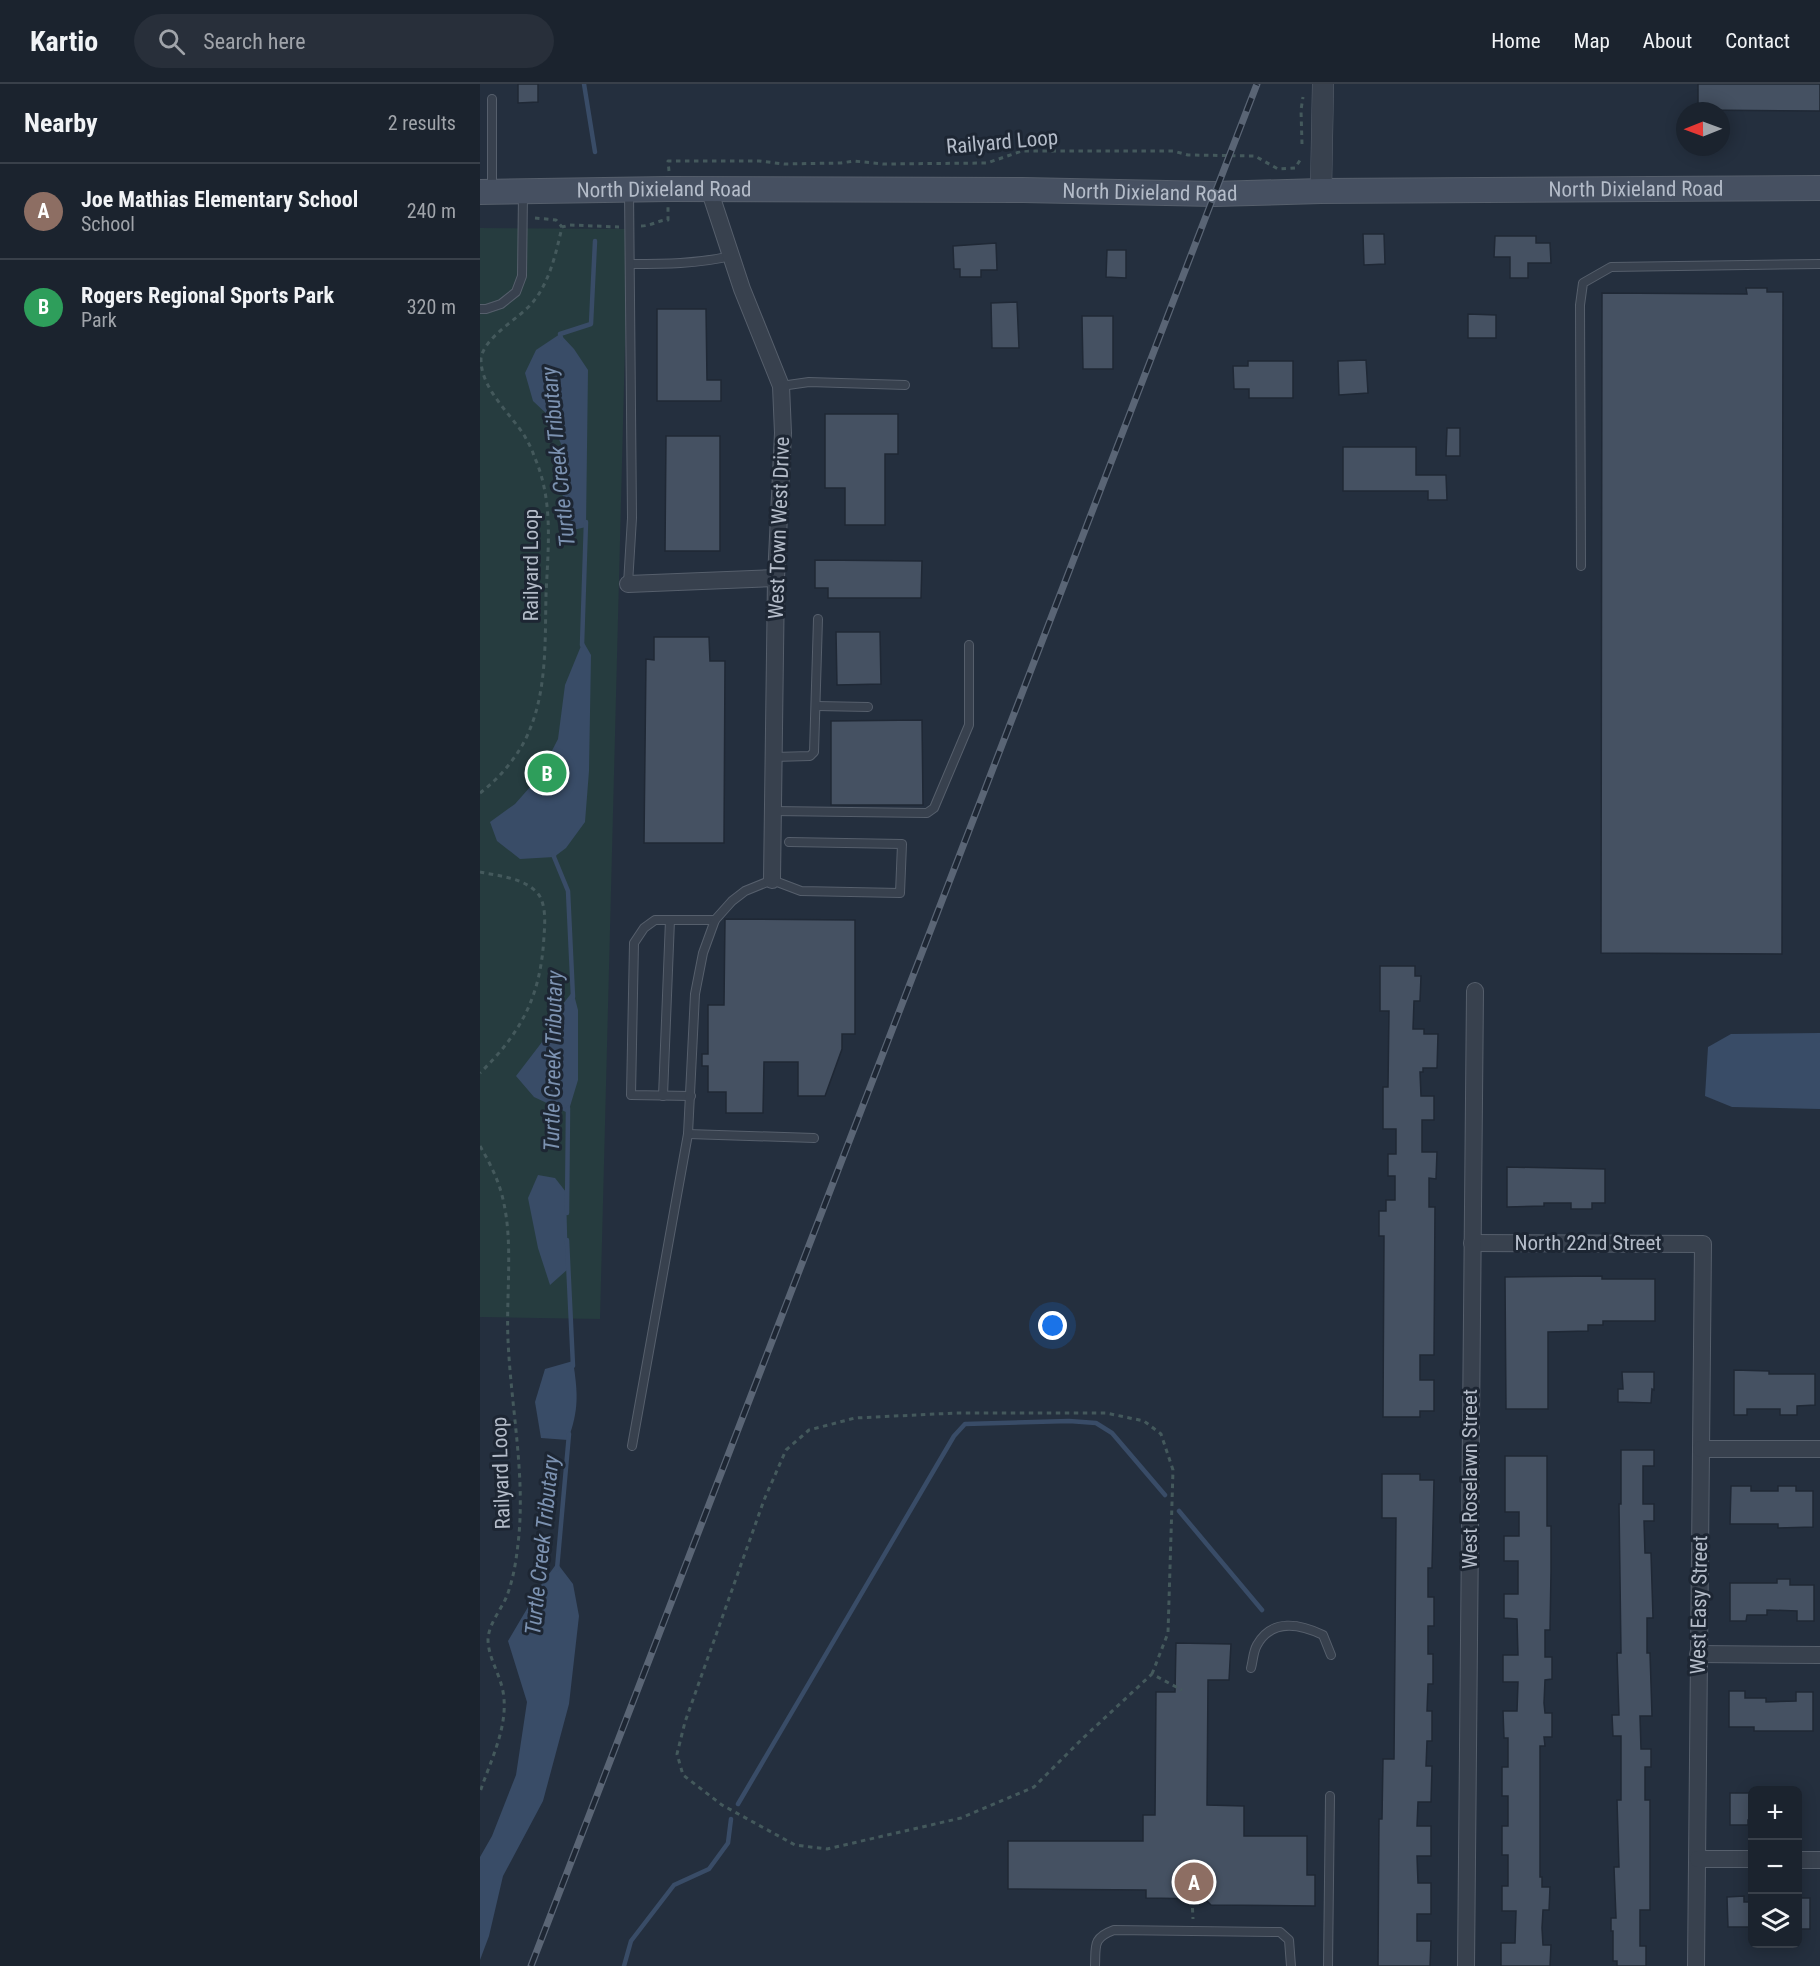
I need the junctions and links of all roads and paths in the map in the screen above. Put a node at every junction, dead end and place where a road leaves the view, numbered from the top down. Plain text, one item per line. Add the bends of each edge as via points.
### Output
1 (1313, 88) edge
2 (492, 99) dead end
3 (669, 171) dead end
4 (1820, 188) edge
5 (709, 189) junction
6 (629, 190) junction
7 (1321, 191) junction
8 (486, 192) edge
9 (523, 192) junction
10 (668, 211) dead end
11 (546, 218) dead end
12 (629, 226) junction
13 (562, 227) junction
14 (731, 256) junction
15 (630, 264) junction
16 (1820, 264) edge
17 (480, 309) edge
18 (480, 346) edge
19 (484, 350) junction
20 (781, 386) junction
21 (905, 386) dead end
22 (1581, 566) dead end
23 (776, 578) junction
24 (628, 584) joint
25 (818, 619) dead end
26 (969, 645) dead end
27 (817, 706) junction
28 (868, 707) dead end
29 (774, 757) junction
30 (480, 793) edge
31 (773, 811) junction
32 (789, 842) dead end
33 (480, 872) edge
34 (772, 880) junction
35 (670, 920) junction
36 (715, 920) junction
37 (1474, 992) dead end
38 (480, 1073) edge
39 (663, 1096) junction
40 (691, 1096) junction
41 (688, 1134) junction
42 (814, 1138) dead end
43 (480, 1146) edge
44 (1472, 1243) junction
45 (1703, 1244) joint
46 (632, 1446) dead end
47 (1701, 1449) junction
48 (1820, 1449) edge
49 (1698, 1654) junction
50 (1331, 1655) dead end
51 (1820, 1655) edge
52 (1251, 1668) dead end
53 (1152, 1674) junction
54 (1182, 1690) dead end
55 (480, 1792) edge
56 (1330, 1796) dead end
57 (1698, 1859) junction
58 (1748, 1859) edge
59 (1802, 1860) edge
60 (1820, 1860) edge
61 (1192, 1899) dead end
62 (1193, 1921) dead end
63 (1095, 1966) edge
64 (1291, 1966) edge
65 (1328, 1966) edge
66 (1466, 1966) edge
67 (1696, 1966) edge

1 - 3 path, Railyard Loop via 1301,110 1302,158 1294,168 1278,169 1255,156 1230,154 1022,151 987,163 668,161
1 - 7 street
2 - 8 lane
4 - 7 main road, North Dixieland Road
5 - 6 main road, North Dixieland Road
5 - 7 main road, North Dixieland Road via 1214,194
5 - 14 street, West Town West Drive
6 - 9 main road, North Dixieland Road
6 - 12 lane
8 - 9 main road, North Dixieland Road
9 - 17 lane via 522,276 516,292 501,304
10 - 12 path via 668,220 652,226
11 - 13 path via 556,220
12 - 13 path
12 - 15 lane
13 - 19 path via 544,286
14 - 15 lane via 681,264
14 - 20 street, West Town West Drive
15 - 24 lane via 632,518
16 - 22 lane via 1611,267 1583,283
18 - 19 path
19 - 30 path, Railyard Loop via 481,358 486,384 526,437 542,478 549,542 540,698 530,730 515,754
20 - 21 lane via 809,382
20 - 23 street, West Town West Drive via 783,433
23 - 24 street
23 - 29 street, West Town West Drive
25 - 27 lane
26 - 31 lane via 969,725 934,808 927,813
27 - 28 lane
27 - 29 lane via 814,752 810,756
29 - 31 street, West Town West Drive
31 - 34 street, West Town West Drive
32 - 34 lane via 902,844 900,893 801,891
33 - 38 path via 509,878 538,895 543,905 544,930 543,963 536,991 502,1051
34 - 36 lane via 745,891
35 - 36 lane
35 - 39 lane
35 - 39 lane via 655,920 634,943 631,1095
36 - 40 lane via 695,994
37 - 44 street, West Roselawn Street
39 - 40 lane
40 - 41 lane
41 - 42 lane
41 - 46 lane
43 - 55 path, Railyard Loop via 496,1174 508,1237 508,1341 520,1491 514,1571 488,1636 502,1688 502,1726
44 - 45 street, North 22nd Street
44 - 66 street, West Roselawn Street
45 - 47 street, West Easy Street
47 - 48 street
47 - 49 street, West Easy Street
49 - 51 street
49 - 57 street, West Easy Street
50 - 52 lane via 1323,1635 1305,1627 1285,1626 1269,1631 1256,1646
53 - 53 path via 1034,1787 961,1818 827,1849 795,1845 722,1805 683,1775 676,1754 764,1500 786,1450 809,1430 855,1418 1106,1413 1144,1421 1161,1434 1173,1470 1168,1633
53 - 54 path
56 - 65 lane
57 - 58 street
57 - 67 street, West Easy Street
59 - 60 street
61 - 62 path
63 - 64 lane via 1096,1941 1114,1930 1280,1932 1289,1940

